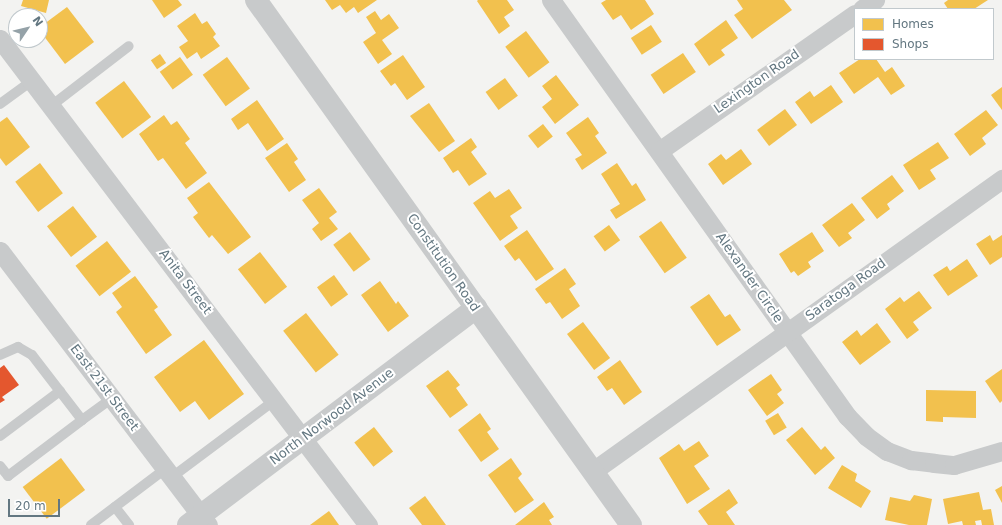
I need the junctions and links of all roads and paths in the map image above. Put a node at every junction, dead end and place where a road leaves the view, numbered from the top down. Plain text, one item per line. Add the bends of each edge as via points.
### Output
1 (256, 0) edge
2 (552, 0) edge
3 (875, 0) edge
4 (863, 8) edge
5 (854, 15) edge
6 (0, 39) edge
7 (129, 46) dead end
8 (32, 81) junction
9 (0, 104) edge
10 (51, 106) junction
11 (659, 151) junction
12 (1002, 179) edge
13 (0, 251) edge
14 (476, 308) junction
15 (787, 333) junction
16 (0, 355) edge
17 (60, 391) junction
18 (112, 398) junction
19 (275, 400) junction
20 (82, 420) junction
21 (0, 436) edge
22 (303, 438) junction
23 (1002, 451) edge
24 (0, 466) edge
25 (593, 471) junction
26 (168, 473) junction
27 (115, 507) junction
28 (199, 522) edge
29 (91, 525) edge
30 (129, 525) edge
31 (368, 525) edge
32 (631, 525) edge

1 - 14 street, Constitution Road
2 - 11 street, Alexander Circle
3 - 4 street
5 - 11 street, Lexington Road
6 - 8 street, Anita Street
7 - 10 lane
8 - 9 lane
8 - 10 street, Anita Street
10 - 19 street, Anita Street
11 - 15 street, Alexander Circle
12 - 15 street, Saratoga Road
13 - 18 street, East 21st Street
14 - 22 street, North Norwood Avenue
14 - 25 street, Constitution Road
15 - 23 street, Alexander Circle via 847,416 866,436 887,451 911,460 954,465
15 - 25 street, Saratoga Road
16 - 17 lane via 11,349 26,350
17 - 20 lane
17 - 21 lane
18 - 20 lane
18 - 26 street, East 21st Street
19 - 22 street, Anita Street
19 - 26 lane
20 - 24 lane via 8,476
22 - 28 street, North Norwood Avenue
22 - 31 street, Anita Street
25 - 32 street, Constitution Road
26 - 27 lane
26 - 28 street, East 21st Street
27 - 29 lane
27 - 30 lane

